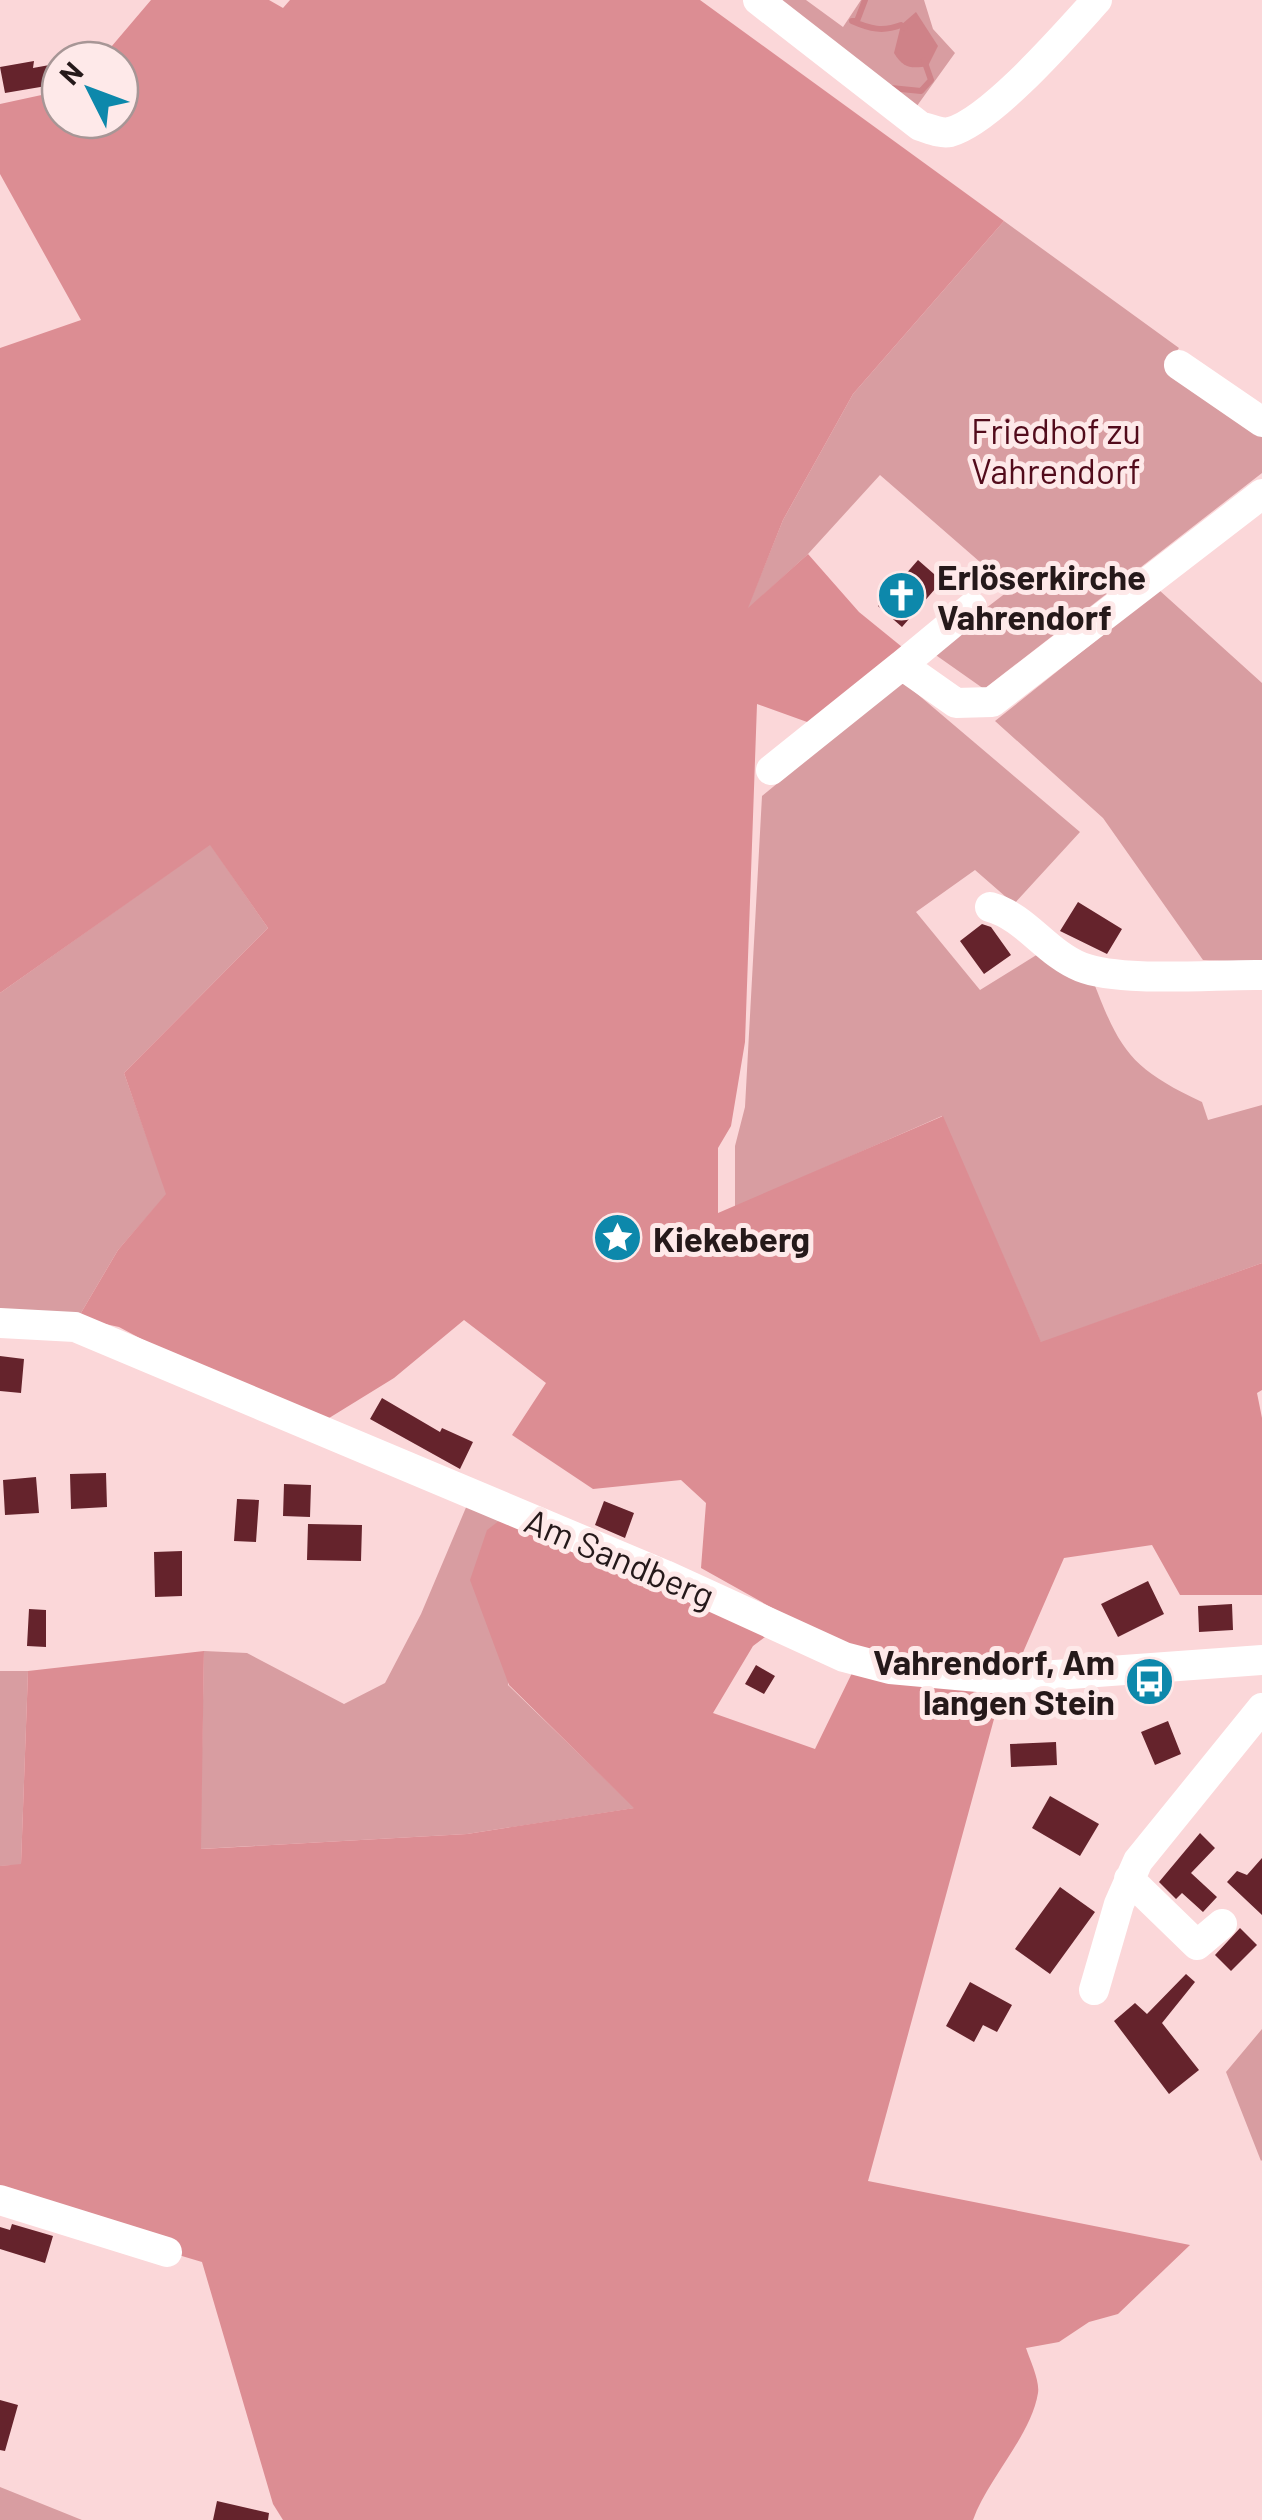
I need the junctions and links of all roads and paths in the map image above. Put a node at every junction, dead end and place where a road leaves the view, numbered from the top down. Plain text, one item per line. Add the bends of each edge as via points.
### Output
1 (758, 0) edge
2 (1097, 0) edge
3 (1179, 365) dead end
4 (1262, 422) edge
5 (1262, 494) edge
6 (972, 608) dead end
7 (902, 665) junction
8 (771, 770) dead end
9 (990, 907) dead end
10 (1262, 975) edge
11 (0, 1323) edge
12 (1262, 1660) edge
13 (1262, 1708) edge
14 (1129, 1879) junction
15 (1222, 1924) dead end
16 (1094, 1990) dead end
17 (0, 2200) edge
18 (167, 2252) dead end

1 - 2 street via 920,126 946,134 966,126 1044,58
3 - 4 street
5 - 7 street via 992,702 956,703
6 - 7 street
7 - 8 street
9 - 10 street via 1008,912 1080,967
11 - 12 street, Am Sandberg via 76,1327 844,1657 890,1669 1000,1679
13 - 14 street
14 - 15 street via 1196,1944
14 - 16 street
17 - 18 street

